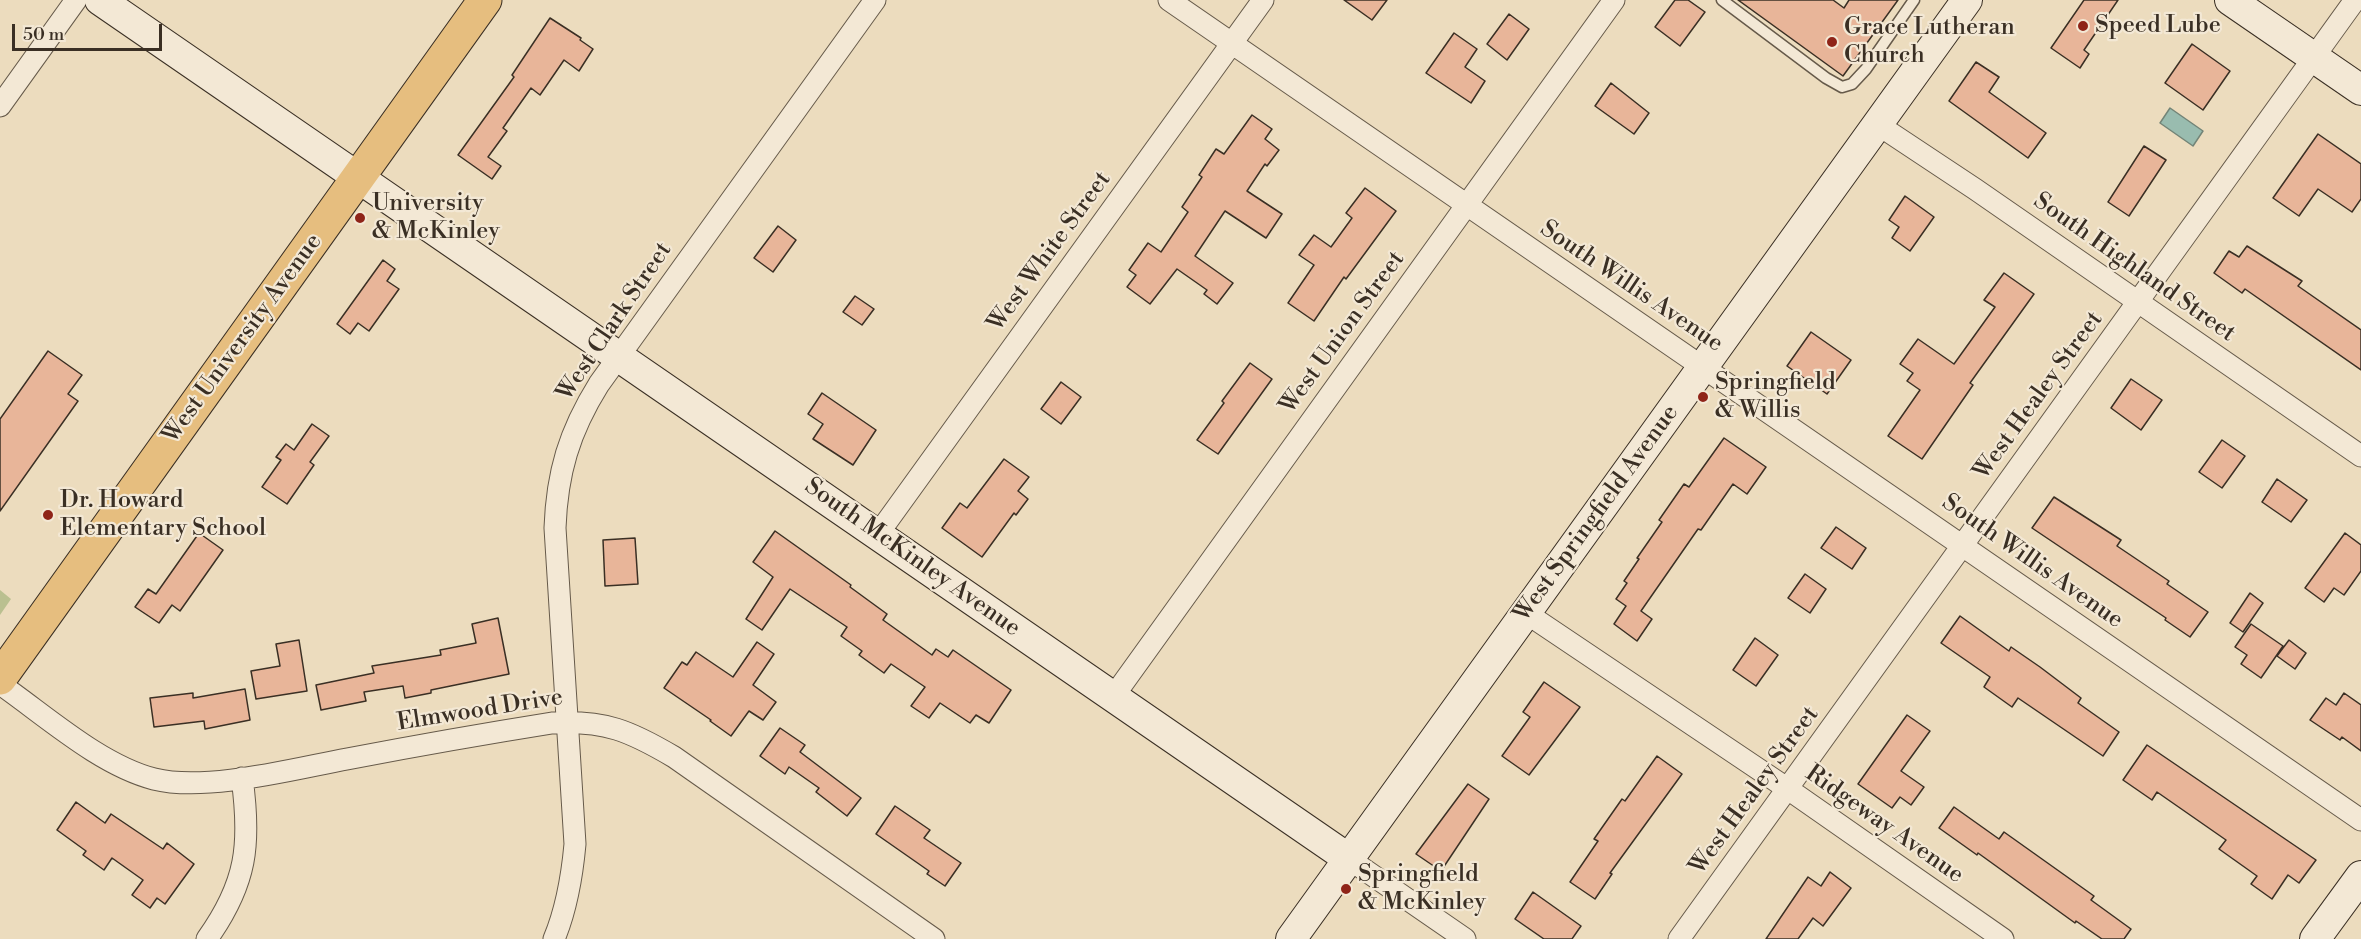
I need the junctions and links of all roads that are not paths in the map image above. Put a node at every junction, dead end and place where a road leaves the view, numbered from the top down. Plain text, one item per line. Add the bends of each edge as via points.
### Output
1 (76, 0) edge
2 (100, 0) edge
3 (485, 0) edge
4 (875, 0) edge
5 (1169, 0) edge
6 (1263, 0) edge
7 (1614, 0) edge
8 (1722, 0) edge
9 (1914, 0) edge
10 (1967, 0) edge
11 (2230, 0) edge
12 (2355, 0) edge
13 (1232, 44) junction
14 (2314, 58) junction
15 (2361, 90) edge
16 (0, 106) edge
17 (1877, 124) junction
18 (359, 176) junction
19 (1467, 205) junction
20 (2138, 302) junction
21 (619, 356) junction
22 (1703, 367) junction
23 (2361, 456) edge
24 (878, 534) junction
25 (1962, 545) junction
26 (1526, 613) junction
27 (0, 678) edge
28 (0, 684) edge
29 (1113, 697) junction
30 (567, 722) junction
31 (242, 778) junction
32 (1788, 789) junction
33 (2361, 820) edge
34 (1349, 859) junction
35 (2361, 876) edge
36 (927, 937) edge
37 (207, 939) edge
38 (554, 939) edge
39 (1291, 939) edge
40 (1465, 939) edge
41 (1679, 939) edge
42 (2003, 939) edge
43 (2315, 939) edge

1 - 16 street
2 - 18 street, South McKinley Avenue
3 - 18 main road, West University Avenue
4 - 21 street, West Clark Street
5 - 13 street, South Willis Avenue
6 - 13 street, West White Street
7 - 19 street, West Union Street
8 - 9 lane via 1842,87 1852,84 1866,69
10 - 17 street, West Springfield Avenue
11 - 14 street
12 - 14 street, West Healey Street
13 - 19 street, South Willis Avenue
13 - 24 street, West White Street
14 - 15 street
14 - 20 street, West Healey Street
17 - 20 street, South Highland Street
17 - 22 street, West Springfield Avenue
18 - 21 street, South McKinley Avenue
18 - 27 main road, West University Avenue
19 - 22 street, South Willis Avenue
19 - 29 street, West Union Street
20 - 23 street, South Highland Street
20 - 25 street, West Healey Street
21 - 24 street, South McKinley Avenue
21 - 30 street, West Clark Street via 574,429 556,493
22 - 25 street, South Willis Avenue
22 - 26 street, West Springfield Avenue
24 - 29 street, South McKinley Avenue
25 - 32 street, West Healey Street
25 - 33 street, South Willis Avenue
26 - 32 street, Ridgeway Avenue
26 - 34 street, West Springfield Avenue
28 - 31 street, Elmwood Drive via 126,770 184,783
29 - 34 street, South McKinley Avenue
30 - 31 street, Elmwood Drive via 456,738
30 - 36 street, Elmwood Drive via 596,723 645,740
30 - 38 street, West Clark Street via 575,844 571,884
31 - 37 street via 247,813 243,869 232,899
32 - 41 street, West Healey Street
32 - 42 street, Ridgeway Avenue
34 - 39 street, West Springfield Avenue
34 - 40 street, South McKinley Avenue
35 - 43 street

